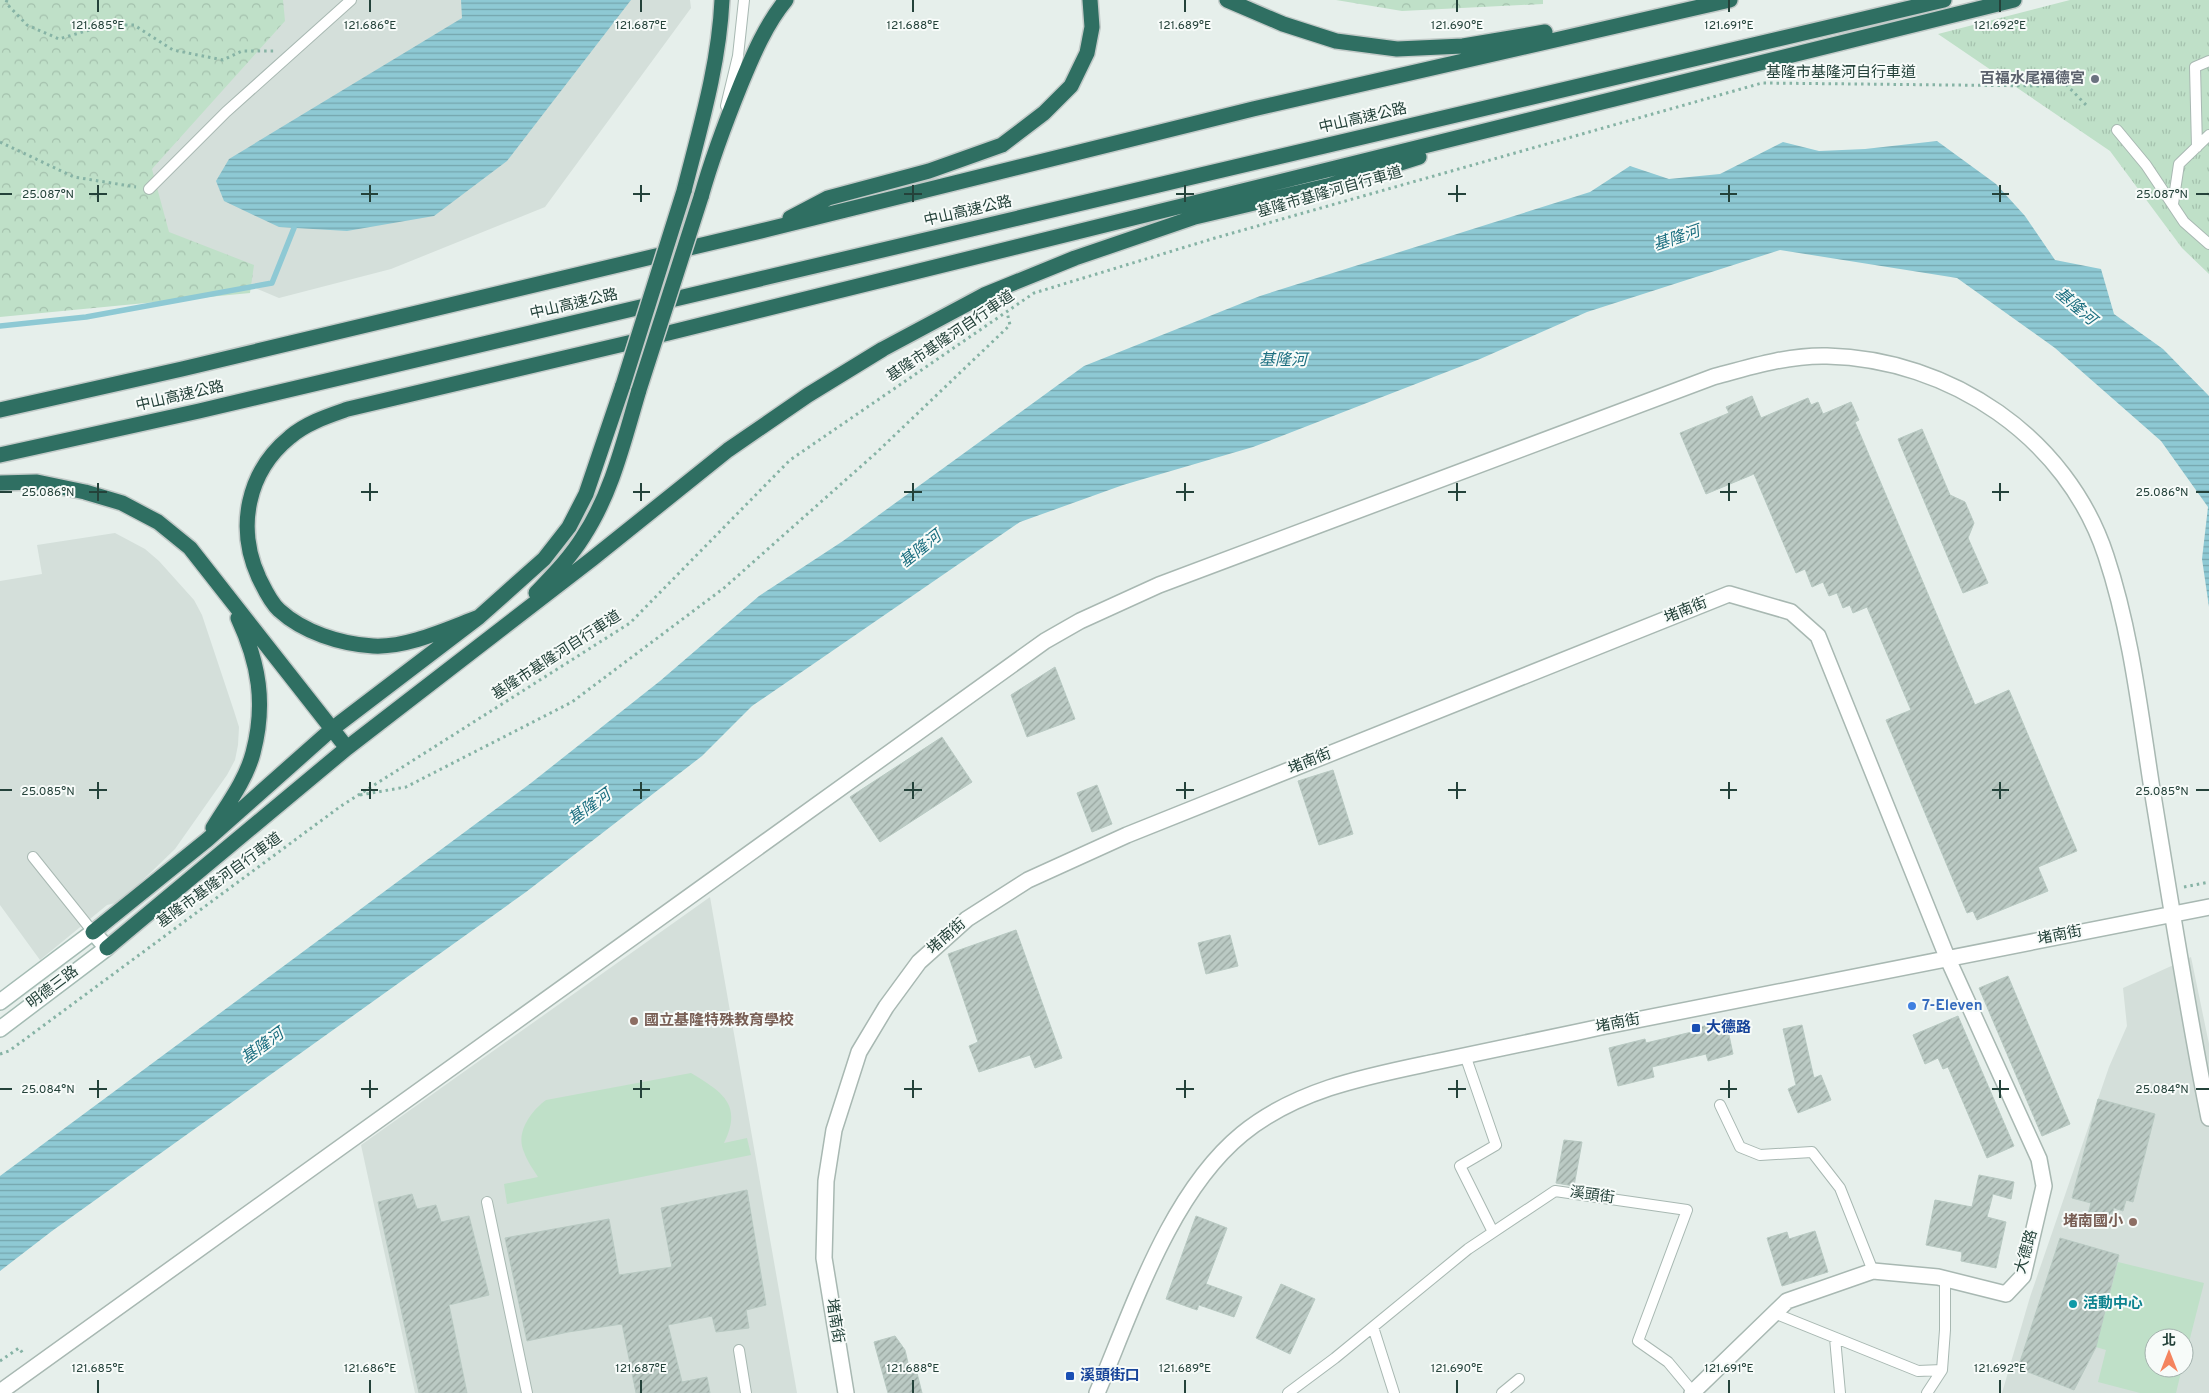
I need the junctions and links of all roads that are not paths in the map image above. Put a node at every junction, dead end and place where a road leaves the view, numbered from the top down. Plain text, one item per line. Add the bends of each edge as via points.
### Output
1 (351, 0) edge
2 (722, 0) edge
3 (744, 0) edge
4 (786, 0) edge
5 (1090, 0) edge
6 (1227, 0) edge
7 (1683, 0) edge
8 (1730, 0) edge
9 (1944, 0) edge
10 (2014, 0) edge
11 (2209, 61) edge
12 (1556, 113) junction
13 (2117, 130) dead end
14 (2209, 135) edge
15 (718, 139) junction
16 (2197, 147) junction
17 (149, 189) road end
18 (2173, 204) junction
19 (769, 229) junction
20 (2209, 244) edge
21 (0, 410) edge
22 (0, 455) edge
23 (0, 482) edge
24 (225, 592) junction
25 (479, 617) junction
26 (492, 636) junction
27 (332, 729) junction
28 (347, 748) junction
29 (207, 840) junction
30 (33, 857) dead end
31 (2209, 907) edge
32 (2179, 913) junction
33 (93, 932) junction
34 (107, 948) junction
35 (1947, 958) junction
36 (0, 1002) edge
37 (0, 1028) edge
38 (1466, 1055) junction
39 (1720, 1106) dead end
40 (2209, 1118) edge
41 (487, 1202) dead end
42 (1494, 1232) junction
43 (1873, 1270) junction
44 (1945, 1279) junction
45 (1774, 1314) junction
46 (1373, 1327) junction
47 (1835, 1338) junction
48 (739, 1350) dead end
49 (1942, 1370) junction
50 (1519, 1378) dead end
51 (0, 1392) edge
52 (1693, 1392) edge
53 (527, 1393) edge
54 (746, 1393) edge
55 (846, 1393) edge
56 (1097, 1393) edge
57 (1288, 1393) edge
58 (1394, 1393) edge
59 (1502, 1393) edge
60 (1840, 1393) edge
61 (1928, 1393) edge

1 - 17 lane via 226,112
2 - 25 highway, bridge via 720,35 710,89 684,191 586,494 569,527 544,559
3 - 15 lane via 738,56
4 - 15 highway via 775,13 752,58
5 - 19 highway via 1092,27 1087,53 1071,86 1044,113 1002,145 929,171 828,198
6 - 7 highway via 1283,24 1336,41 1397,49 1463,46 1529,35
8 - 19 highway, 中山高速公路 via 1253,109
9 - 22 highway, 中山高速公路 via 218,407
10 - 12 highway
11 - 16 lane via 2195,67
12 - 25 highway via 628,343 348,409 317,420 291,436 275,451 260,472 248,503 247,531 251,561 277,609 300,626 335,639 374,646 417,640
12 - 26 highway via 1331,185 1195,217 1076,258 984,295 874,354 728,450
13 - 18 lane
14 - 16 lane
15 - 26 highway, bridge via 615,471 583,537 561,568
16 - 18 lane via 2179,164
18 - 20 lane via 2184,222
19 - 21 highway, 中山高速公路
23 - 24 highway via 37,482 122,503 158,522 190,548
24 - 27 highway
24 - 29 highway via 250,644 259,678 259,715 253,754 240,784
25 - 27 highway
26 - 28 highway
27 - 28 highway
27 - 29 highway
28 - 34 highway
29 - 33 highway
30 - 33 lane
31 - 32 street, 堵南街
32 - 35 street, 堵南街
32 - 40 street via 2196,1054
32 - 51 street via 2169,890 2119,598 2106,553 2089,516 2051,460 2030,436 1971,394 1939,378 1866,359 1826,356 1788,358 1755,365 1713,377 1159,585 1080,620 1029,653
33 - 34 street
33 - 36 street, 明德三路
34 - 37 street, 明德三路
35 - 38 street, 堵南街
35 - 44 street, 大德路 via 2039,1159 2044,1186 2023,1276 2006,1294
35 - 55 street, 堵南街 via 1818,636 1791,612 1728,594 1127,835 1028,880 967,919 919,962 859,1052 834,1130 826,1181 824,1258
38 - 42 lane via 1496,1146 1460,1166
38 - 56 street, 堵南街 via 1318,1090 1243,1133 1212,1162 1174,1219
39 - 43 lane via 1740,1147 1760,1155 1812,1152 1840,1188
41 - 53 lane
42 - 46 lane, 溪頭街 via 1468,1249
42 - 52 lane, 溪頭街 via 1555,1191 1687,1210 1638,1341 1668,1362
43 - 44 street, 大德路
43 - 45 street, 大德路 via 1787,1301
44 - 49 lane
45 - 47 lane
45 - 52 street, 大德路
46 - 57 lane, 溪頭街
46 - 58 lane
47 - 49 lane via 1918,1371
47 - 60 lane
48 - 54 lane
49 - 61 lane
50 - 59 lane

